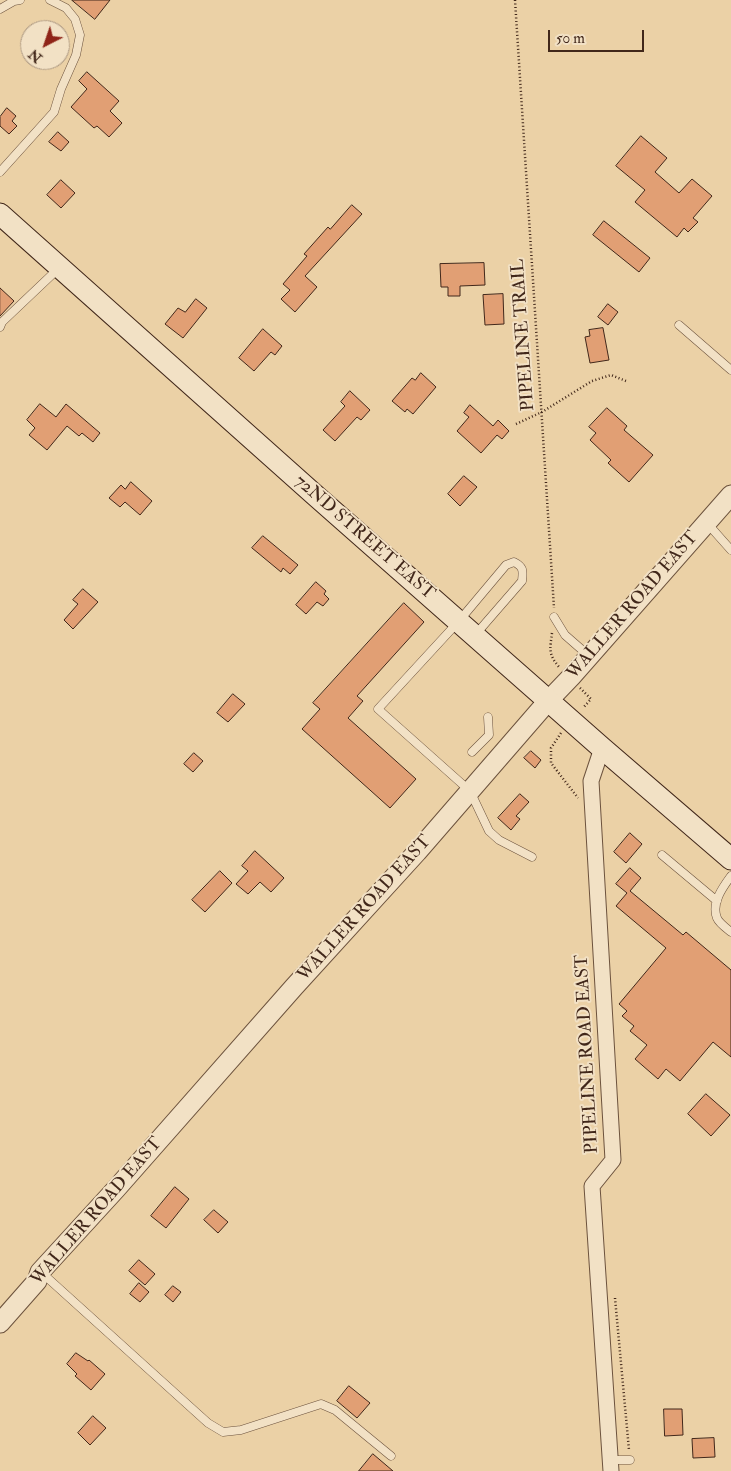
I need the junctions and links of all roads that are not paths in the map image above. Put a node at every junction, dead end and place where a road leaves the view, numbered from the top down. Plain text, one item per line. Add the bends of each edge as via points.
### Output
1 (20, 0) edge
2 (50, 0) edge
3 (0, 9) edge
4 (0, 172) edge
5 (0, 214) edge
6 (59, 268) junction
7 (678, 325) dead end
8 (0, 327) edge
9 (731, 370) edge
10 (731, 495) edge
11 (707, 523) junction
12 (731, 550) edge
13 (554, 617) road end
14 (459, 621) junction
15 (475, 636) junction
16 (589, 656) junction
17 (548, 701) junction
18 (488, 717) dead end
19 (602, 748) junction
20 (472, 752) dead end
21 (470, 791) junction
22 (662, 855) dead end
23 (532, 858) dead end
24 (731, 858) edge
25 (731, 876) edge
26 (717, 901) junction
27 (731, 932) edge
28 (40, 1272) junction
29 (0, 1323) edge
30 (391, 1456) dead end
31 (630, 1460) dead end
32 (611, 1466) edge

1 - 3 lane
2 - 4 lane via 66,8 75,19 80,35 76,55 54,112
5 - 6 main road, 72ND STREET EAST
6 - 8 lane
6 - 14 main road, 72ND STREET EAST
7 - 9 lane
10 - 11 street, WALLER ROAD EAST
11 - 12 lane
11 - 16 street, WALLER ROAD EAST
13 - 16 lane via 565,636
14 - 15 main road, 72ND STREET EAST
14 - 15 lane via 506,566 514,562 520,565 522,581
14 - 21 lane via 378,709
15 - 17 main road, 72ND STREET EAST
16 - 17 street, WALLER ROAD EAST
17 - 19 main road, 72ND STREET EAST
17 - 21 street, WALLER ROAD EAST
18 - 20 lane via 488,735
19 - 24 main road, 72ND STREET EAST
19 - 32 street, PIPELINE ROAD EAST via 591,781 614,1160 592,1186
21 - 23 lane via 489,831
21 - 28 street, WALLER ROAD EAST
22 - 26 lane
25 - 26 lane
26 - 27 lane via 717,920
28 - 29 street, WALLER ROAD EAST
28 - 30 lane via 208,1423 223,1432 241,1430 321,1404 335,1410
31 - 32 lane

